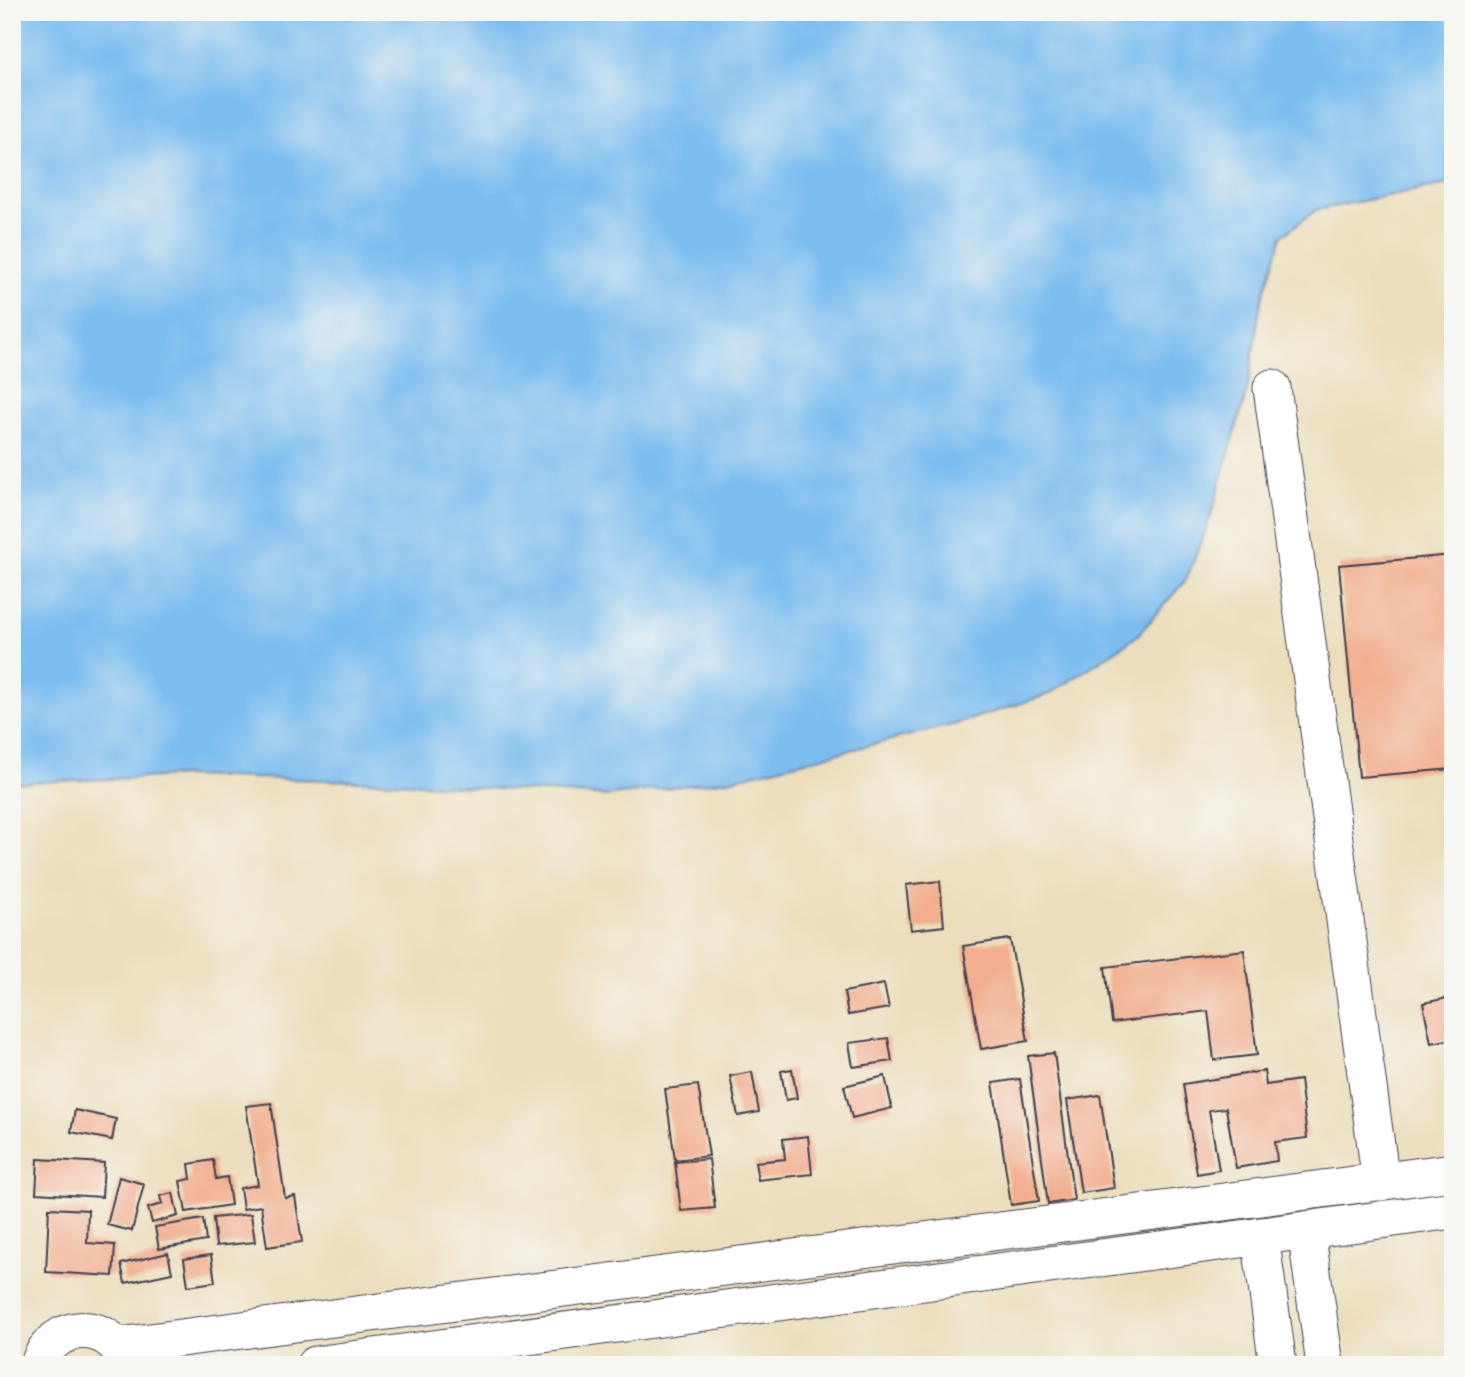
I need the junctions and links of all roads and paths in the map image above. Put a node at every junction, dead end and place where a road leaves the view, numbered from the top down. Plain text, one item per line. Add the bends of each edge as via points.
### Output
1 (1272, 388) dead end
2 (1453, 1172) edge
3 (1381, 1182) junction
4 (1286, 1194) junction
5 (1453, 1210) edge
6 (1285, 1233) junction
7 (32, 1355) edge
8 (123, 1356) edge
9 (315, 1365) edge
10 (1278, 1365) edge
11 (1325, 1365) edge

1 - 3 street
2 - 3 street
3 - 4 street
4 - 6 street
4 - 8 street
5 - 6 street
6 - 9 street
6 - 10 street
6 - 11 street
7 - 8 street via 81,1329 108,1337

